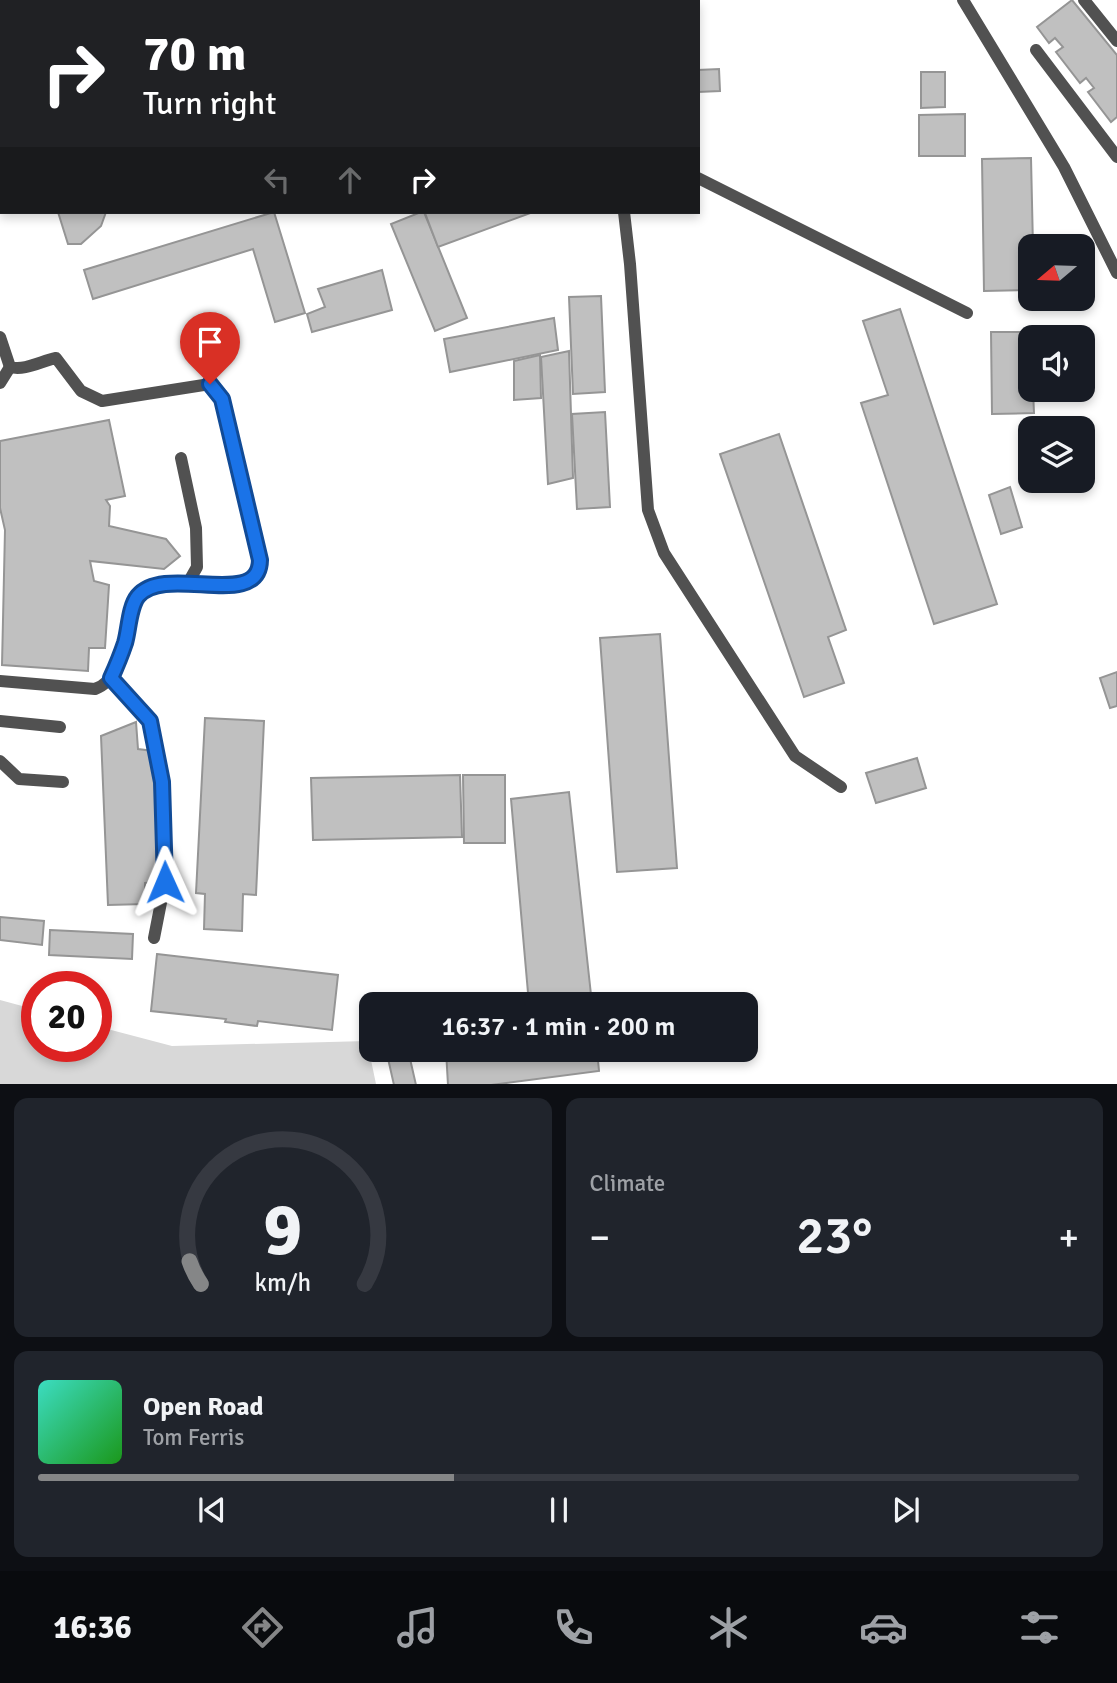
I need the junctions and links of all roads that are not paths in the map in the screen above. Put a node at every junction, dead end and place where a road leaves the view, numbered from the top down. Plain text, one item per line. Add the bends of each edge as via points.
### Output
1 (963, 0) edge
2 (1084, 0) edge
3 (1117, 41) edge
4 (1036, 50) dead end
5 (1117, 157) edge
6 (700, 179) edge
7 (624, 214) edge
8 (1117, 273) edge
9 (967, 313) dead end
10 (0, 337) edge
11 (10, 367) junction
12 (0, 383) edge
13 (181, 458) dead end
14 (188, 583) junction
15 (111, 678) junction
16 (0, 681) edge
17 (0, 721) edge
18 (60, 727) dead end
19 (0, 761) edge
20 (63, 782) dead end
21 (841, 787) dead end
22 (154, 938) dead end

1 - 8 lane via 1064,167
2 - 3 lane
4 - 5 lane
6 - 9 lane
7 - 21 lane via 648,510 656,532 664,553 795,756
10 - 11 lane
11 - 12 lane
11 - 14 lane via 20,369 57,358 81,391 102,401 195,385 210,384 216,390 222,399 259,570 243,585
13 - 14 lane via 196,528 197,567
14 - 15 lane via 149,588 138,597
15 - 16 lane via 95,689
15 - 22 lane via 150,721 162,782 165,882
17 - 18 lane
19 - 20 lane via 19,779

